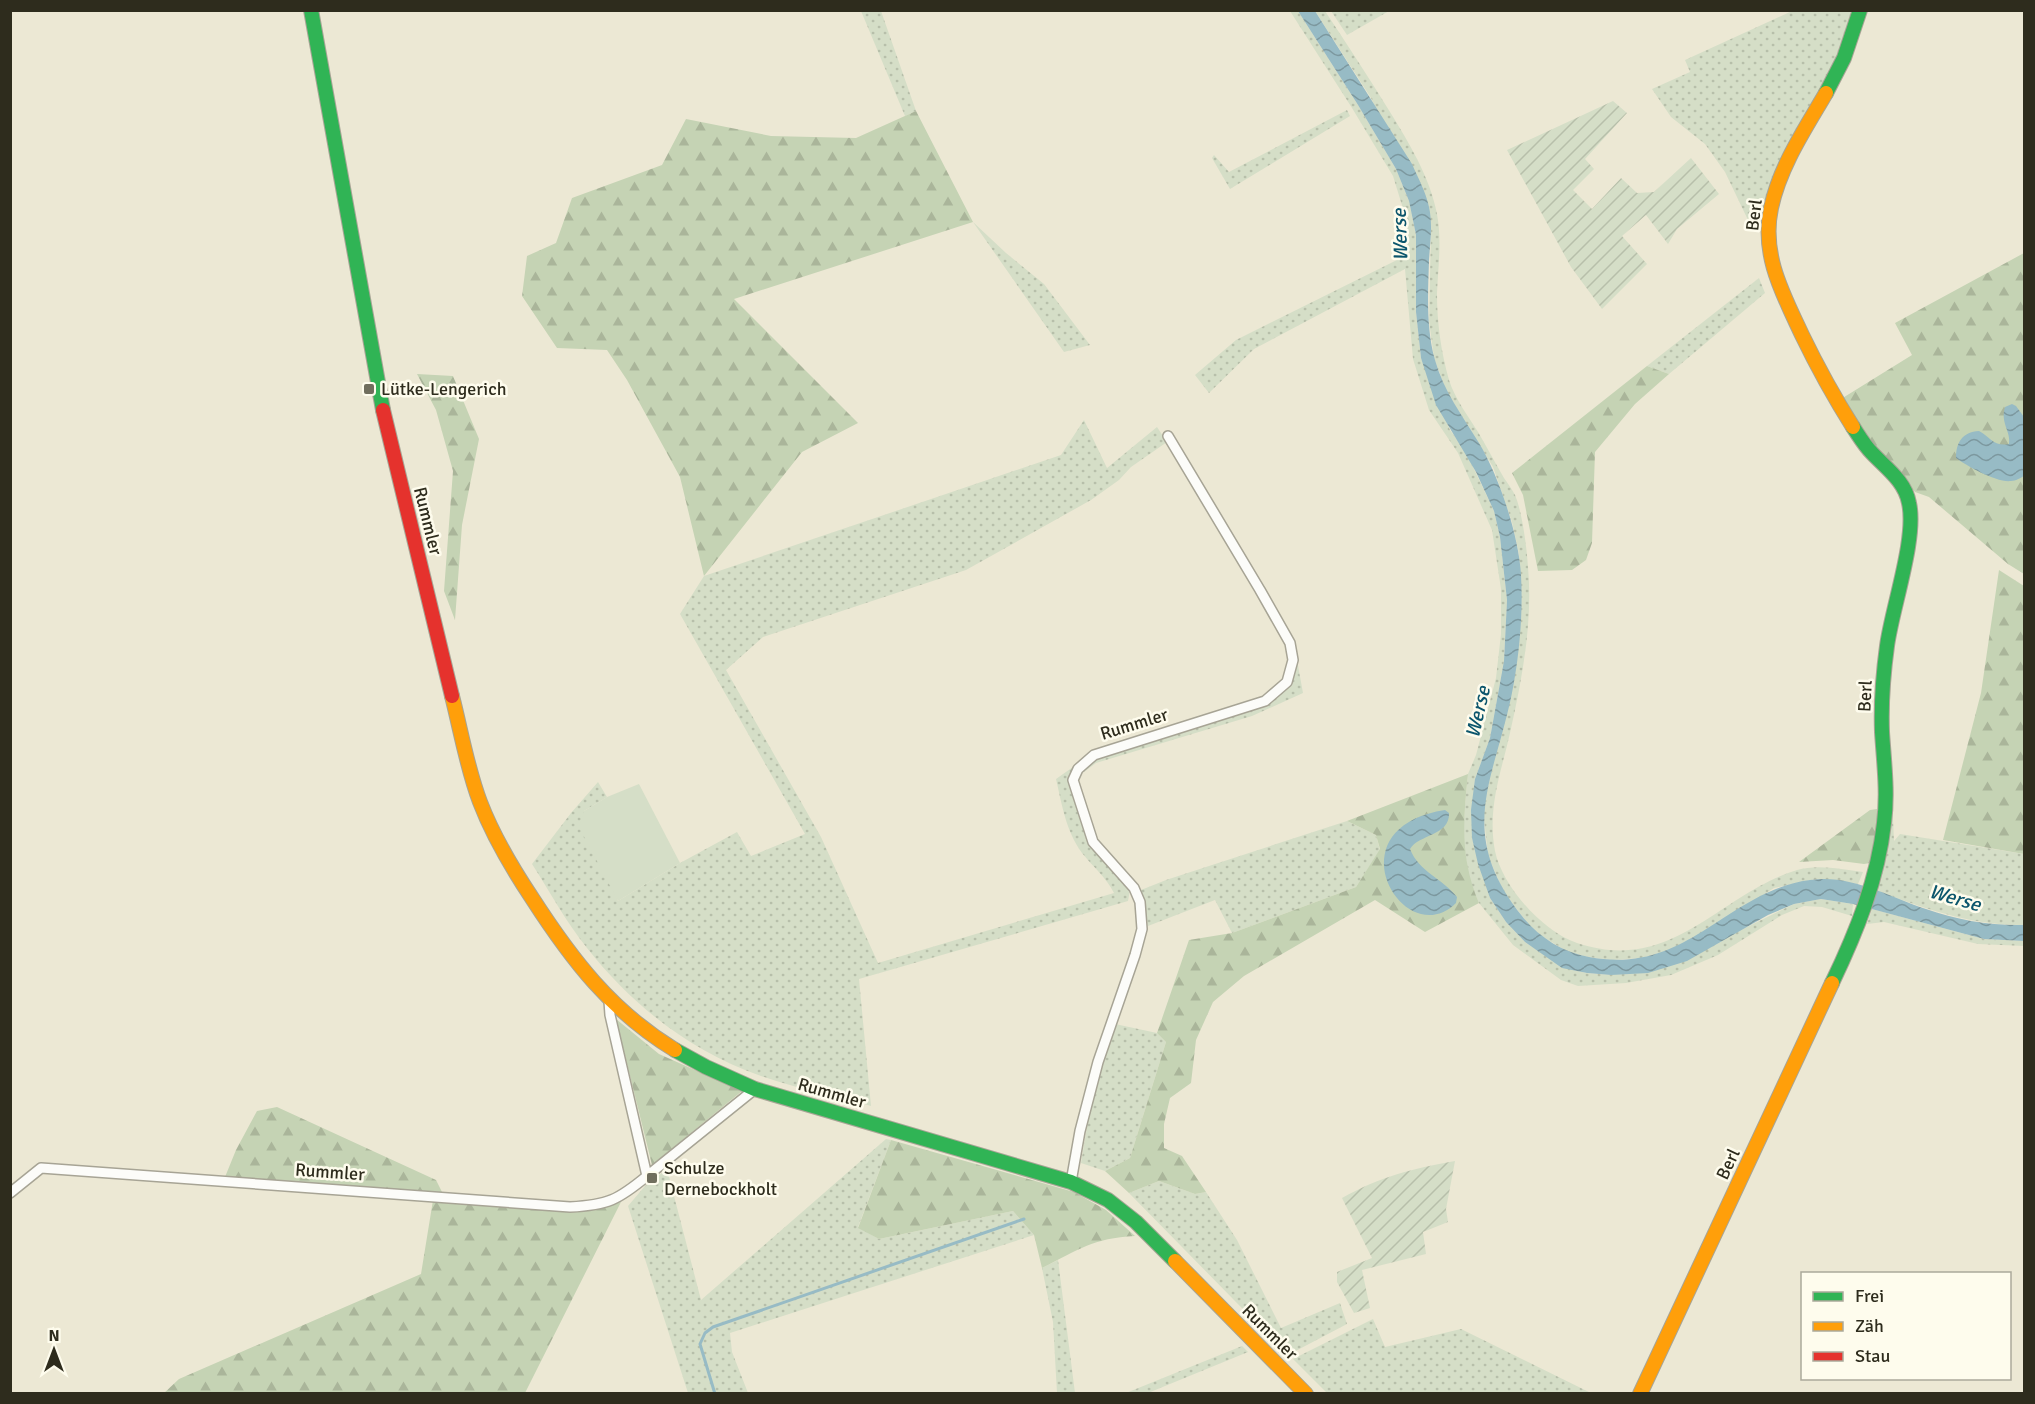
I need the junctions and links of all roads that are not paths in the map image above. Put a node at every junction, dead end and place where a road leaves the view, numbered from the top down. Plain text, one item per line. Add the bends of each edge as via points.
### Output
1 (311, 10) edge
2 (1860, 10) edge
3 (1168, 436) dead end
4 (609, 1001) junction
5 (755, 1089) junction
6 (647, 1176) junction
7 (1071, 1182) junction
8 (10, 1193) edge
9 (1306, 1394) edge
10 (1641, 1394) edge

1 - 4 main road, Rummler via 377,387 479,804 500,848 548,924
2 - 10 main road, Berl via 1838,71 1801,135 1775,192 1768,230 1777,284 1812,356 1862,441 1902,486 1911,504 1884,680 1885,820 1873,876 1838,971
3 - 7 street, Rummler via 1290,643 1293,660 1287,682 1265,701 1094,755 1078,769 1073,780 1093,842 1134,888 1140,902 1142,929 1098,1062
4 - 5 main road, Rummler via 667,1047
4 - 6 street
5 - 6 street, Rummler
5 - 7 main road, Rummler
6 - 8 street, Rummler via 614,1200 570,1207 40,1168
7 - 9 main road, Rummler via 1108,1200 1136,1222

